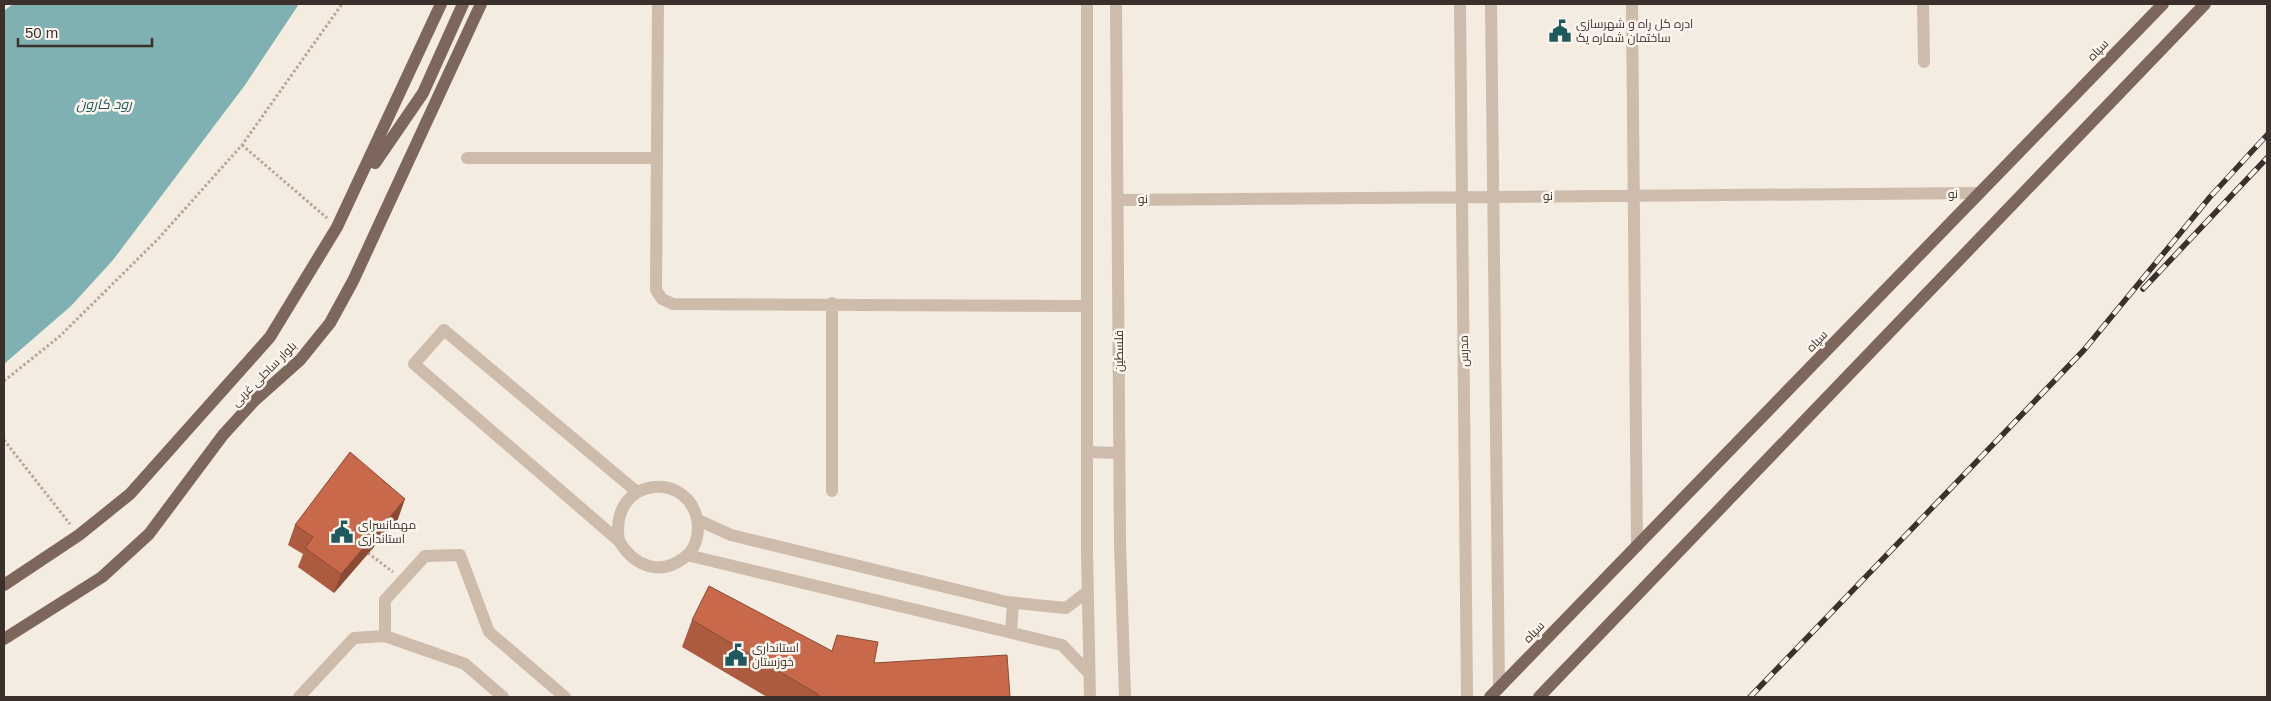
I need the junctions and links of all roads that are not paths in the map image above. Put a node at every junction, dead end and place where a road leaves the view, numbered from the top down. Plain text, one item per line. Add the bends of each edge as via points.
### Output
1 (441, 4) edge
2 (463, 4) edge
3 (481, 4) edge
4 (658, 4) edge
5 (1087, 4) edge
6 (1116, 4) edge
7 (1460, 4) edge
8 (1491, 4) edge
9 (1632, 4) edge
10 (1924, 4) edge
11 (2161, 4) edge
12 (2205, 4) edge
13 (1924, 62) dead end
14 (467, 158) dead end
15 (657, 158) junction
16 (354, 192) junction
17 (1979, 193) junction
18 (1633, 196) junction
19 (1462, 197) junction
20 (1492, 197) junction
21 (1118, 200) junction
22 (832, 303) junction
23 (1087, 306) junction
24 (1087, 452) junction
25 (1119, 453) junction
26 (832, 491) dead end
27 (636, 492) junction
28 (698, 520) junction
29 (619, 541) junction
30 (1637, 546) junction
31 (688, 555) junction
32 (4, 585) edge
33 (1087, 592) junction
34 (1013, 603) junction
35 (1011, 632) junction
36 (385, 636) junction
37 (4, 639) edge
38 (1089, 673) junction
39 (1494, 693) edge
40 (299, 697) edge
41 (504, 697) edge
42 (565, 697) edge
43 (1090, 697) edge
44 (1125, 697) edge
45 (1467, 697) edge
46 (1539, 697) edge

1 - 16 main road, بلوار ساحلی غربی
2 - 16 main road via 423,93
3 - 37 main road, بلوار ساحلی غربی via 353,281 330,323 300,360 254,401 223,435 149,534 102,577
4 - 15 street
5 - 23 street
6 - 21 street, فلسطین
7 - 19 street, مدرس
8 - 20 street
9 - 18 street
10 - 13 street
11 - 17 main road, سپاه
12 - 46 main road
14 - 15 street
15 - 22 street via 656,290 662,299 673,304
16 - 32 main road, بلوار ساحلی غربی via 337,227 270,337 130,494 79,535
17 - 18 street, نو
17 - 30 main road, سپاه
18 - 20 street, نو
18 - 30 street
19 - 20 street, نو
19 - 21 street, نو
19 - 45 street, مدرس
20 - 39 street
21 - 25 street, فلسطین
22 - 23 street
22 - 26 street
23 - 24 street
24 - 25 street
24 - 33 street
25 - 44 street, فلسطین
27 - 28 street via 662,487 674,490 693,507
27 - 29 street via 619,513
27 - 29 street via 444,330 414,364
28 - 31 street via 695,544
28 - 34 street via 731,535
29 - 31 street via 636,562 649,567 663,568
30 - 39 main road, سپاه
31 - 35 street
33 - 34 street via 1066,608
33 - 38 street
34 - 35 street
35 - 38 street via 1062,644
36 - 40 street via 354,638
36 - 41 street via 465,664
36 - 42 street via 385,600 425,556 460,555 489,632
38 - 43 street

